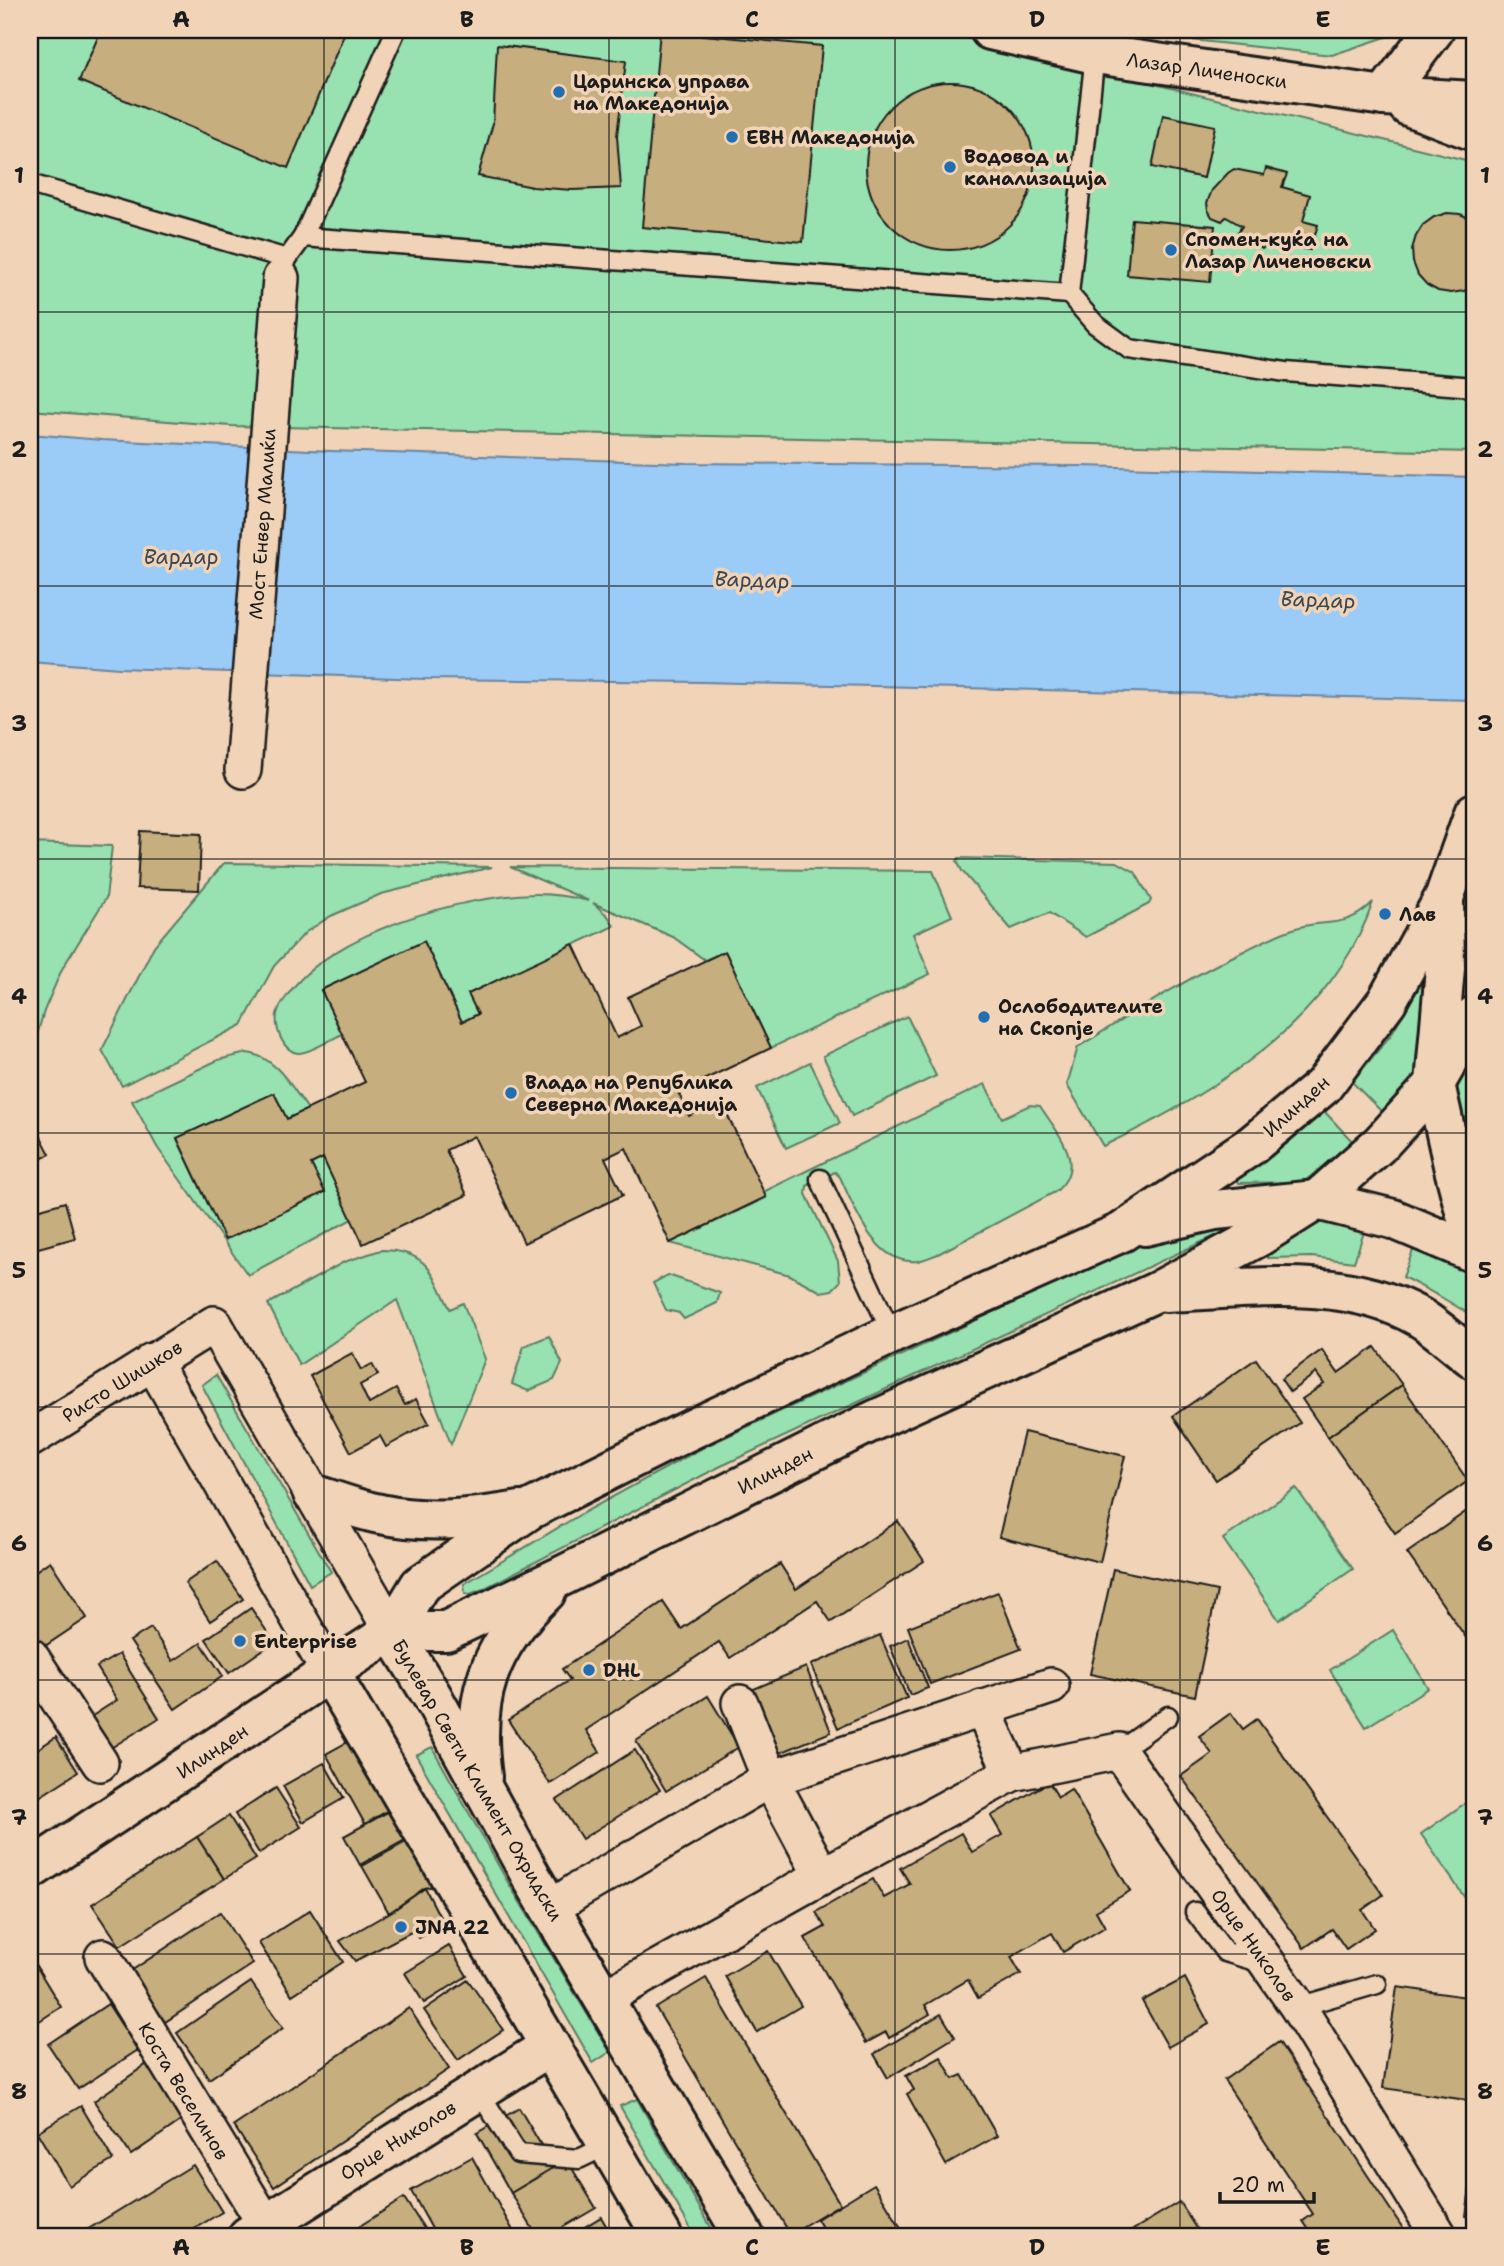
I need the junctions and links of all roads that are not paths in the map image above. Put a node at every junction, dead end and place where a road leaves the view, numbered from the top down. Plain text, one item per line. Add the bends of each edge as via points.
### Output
1 (396, 30) edge
2 (990, 30) edge
3 (1434, 30) edge
4 (1095, 54) junction
5 (1384, 96) junction
6 (1474, 101) edge
7 (1474, 131) edge
8 (30, 184) edge
9 (303, 237) junction
10 (284, 269) junction
11 (1069, 295) junction
12 (1474, 387) edge
13 (243, 770) dead end
14 (1474, 813) edge
15 (1444, 898) junction
16 (1474, 1016) edge
17 (1436, 1084) junction
18 (820, 1180) dead end
19 (1317, 1200) junction
20 (1122, 1232) junction
21 (1474, 1245) edge
22 (1474, 1253) edge
23 (1156, 1293) junction
24 (214, 1324) joint
25 (892, 1334) junction
26 (1474, 1359) edge
27 (152, 1361) junction
28 (30, 1438) edge
29 (313, 1494) junction
30 (529, 1510) junction
31 (562, 1576) junction
32 (392, 1631) junction
33 (30, 1656) edge
34 (330, 1673) junction
35 (1051, 1686) dead end
36 (740, 1703) dead end
37 (982, 1708) junction
38 (1168, 1716) dead end
39 (1119, 1751) junction
40 (100, 1763) dead end
41 (1012, 1773) junction
42 (770, 1779) junction
43 (484, 1793) junction
44 (30, 1870) edge
45 (822, 1876) junction
46 (552, 1908) junction
47 (1195, 1912) dead end
48 (103, 1957) dead end
49 (1268, 1965) junction
50 (1377, 1983) dead end
51 (604, 1998) junction
52 (1297, 2007) junction
53 (550, 2046) junction
54 (478, 2090) junction
55 (608, 2145) junction
56 (257, 2231) edge
57 (662, 2236) edge
58 (744, 2236) edge
59 (1439, 2236) edge

1 - 9 lane
2 - 4 street, Лазар Личеноски
3 - 5 street
4 - 5 street, Лазар Личеноски
4 - 11 lane
5 - 6 street
5 - 7 street
8 - 10 lane
9 - 10 lane
9 - 11 lane
10 - 13 street, Мост Енвер Малиќи
11 - 12 lane via 1095,324 1129,349 1286,372
14 - 15 street
15 - 17 street via 1445,968
15 - 20 street, Илинден via 1387,1001 1323,1086 1252,1145
16 - 17 street, Илинден
17 - 19 street, Илинден via 1380,1144
17 - 21 street
18 - 25 lane
19 - 20 street, Илинден via 1215,1210
19 - 22 street, Илинден via 1393,1219
19 - 23 street, Илинден
20 - 25 street, Илинден
23 - 26 street, Илинден via 1287,1287 1353,1292 1419,1317
23 - 31 street, Илинден via 873,1421
24 - 27 street, Ристо Шишков
24 - 29 street, Булевар Свети Климент Охридски
25 - 30 street, Илинден
27 - 28 street, Ристо Шишков
27 - 34 street
29 - 30 street via 404,1518 477,1518
29 - 32 street, Булевар Свети Климент Охридски
30 - 32 street, Илинден via 421,1585
31 - 32 street, Илинден via 446,1631
31 - 43 street via 513,1627 487,1677 478,1713
32 - 34 street, Илинден
32 - 43 street, Булевар Свети Климент Охридски
33 - 40 street
34 - 44 street, Илинден
34 - 53 street
35 - 37 street
36 - 42 street
37 - 41 street
37 - 42 street
38 - 39 lane
39 - 41 street
39 - 49 street, Орце Николов
41 - 45 street
42 - 45 street
42 - 46 street
43 - 46 street, Булевар Свети Климент Охридски
45 - 51 street
46 - 51 street, Булевар Свети Климент Охридски
47 - 49 lane via 1226,1952
48 - 56 street, Коста Веселинов
49 - 52 street, Орце Николов
50 - 52 lane
51 - 58 street, Булевар Свети Климент Охридски
52 - 59 street, Орце Николов
53 - 54 street, Орце Николов
53 - 55 street
54 - 55 lane via 518,2154 579,2159
54 - 56 street, Орце Николов
55 - 57 street

